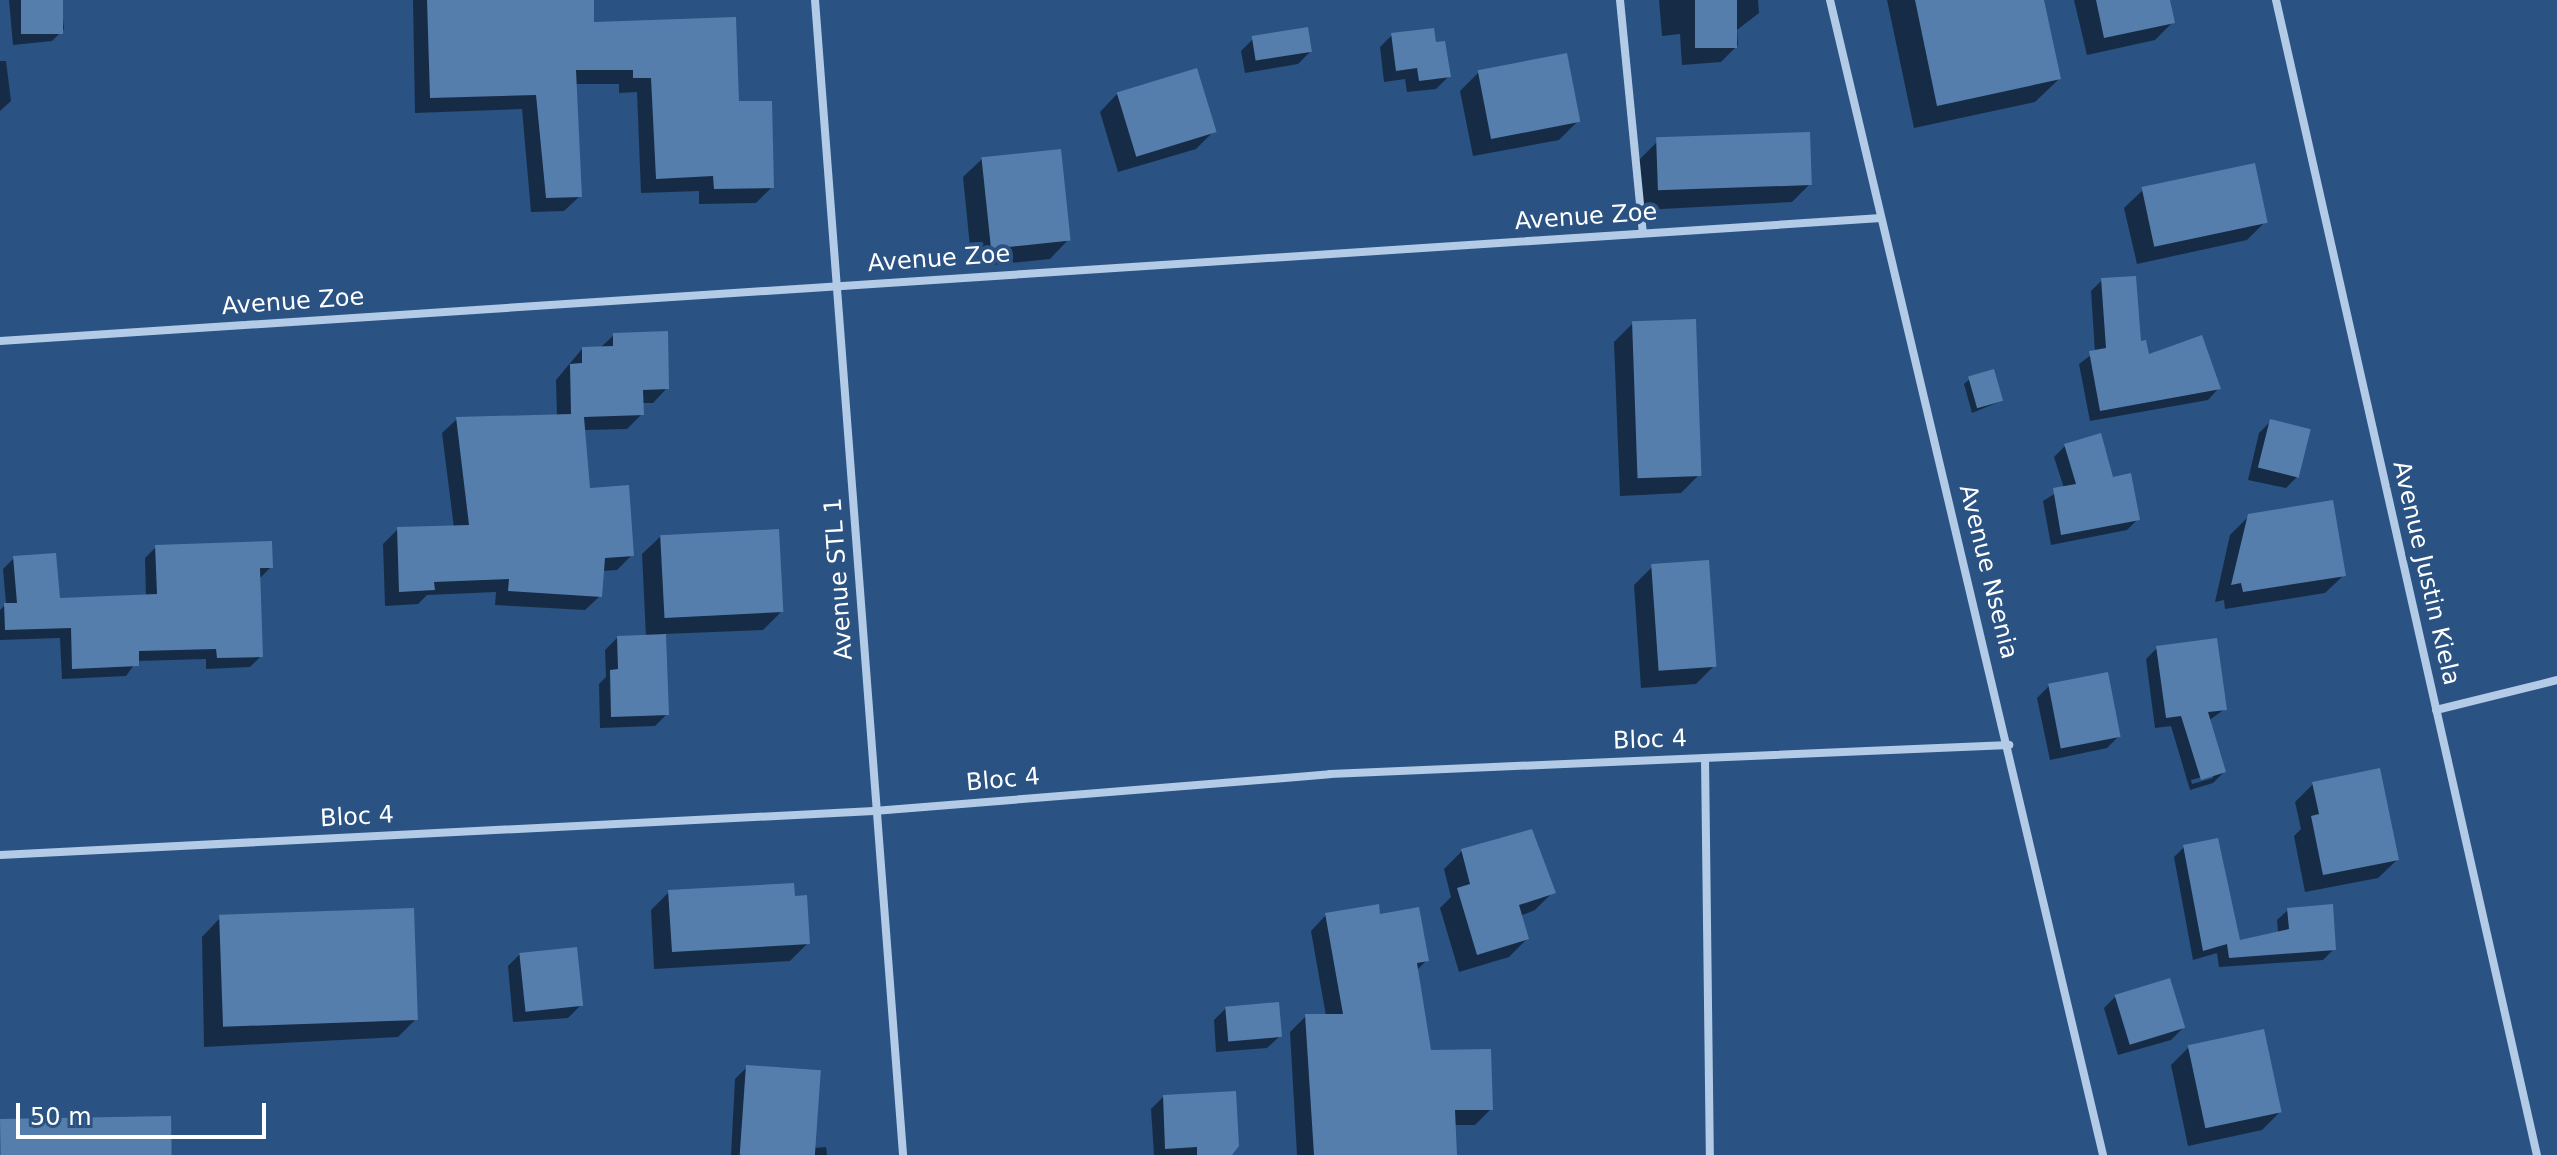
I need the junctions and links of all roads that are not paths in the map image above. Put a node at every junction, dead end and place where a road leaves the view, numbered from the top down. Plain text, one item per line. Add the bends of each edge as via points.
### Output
1 (815, 0) edge
2 (1620, 0) edge
3 (1830, 0) edge
4 (2276, 0) edge
5 (1881, 218) junction
6 (1643, 233) junction
7 (839, 286) junction
8 (0, 341) edge
9 (2557, 680) edge
10 (2436, 710) junction
11 (2009, 745) junction
12 (1705, 758) junction
13 (874, 811) junction
14 (0, 855) edge
15 (903, 1155) edge
16 (1710, 1155) edge
17 (2103, 1155) edge
18 (2537, 1155) edge

1 - 7 street, Avenue STL 1
2 - 6 street
3 - 5 street, Avenue Nsenia
4 - 10 street, Avenue Justin Kiela
5 - 6 street, Avenue Zoe
5 - 11 street, Avenue Nsenia
6 - 7 street, Avenue Zoe
7 - 8 street, Avenue Zoe
7 - 13 street, Avenue STL 1
9 - 10 street
10 - 18 street, Avenue Justin Kiela
11 - 12 street, Bloc 4
11 - 17 street, Avenue Nsenia
12 - 13 street, Bloc 4 via 1330,774
12 - 16 street
13 - 14 street, Bloc 4
13 - 15 street, Avenue STL 1

